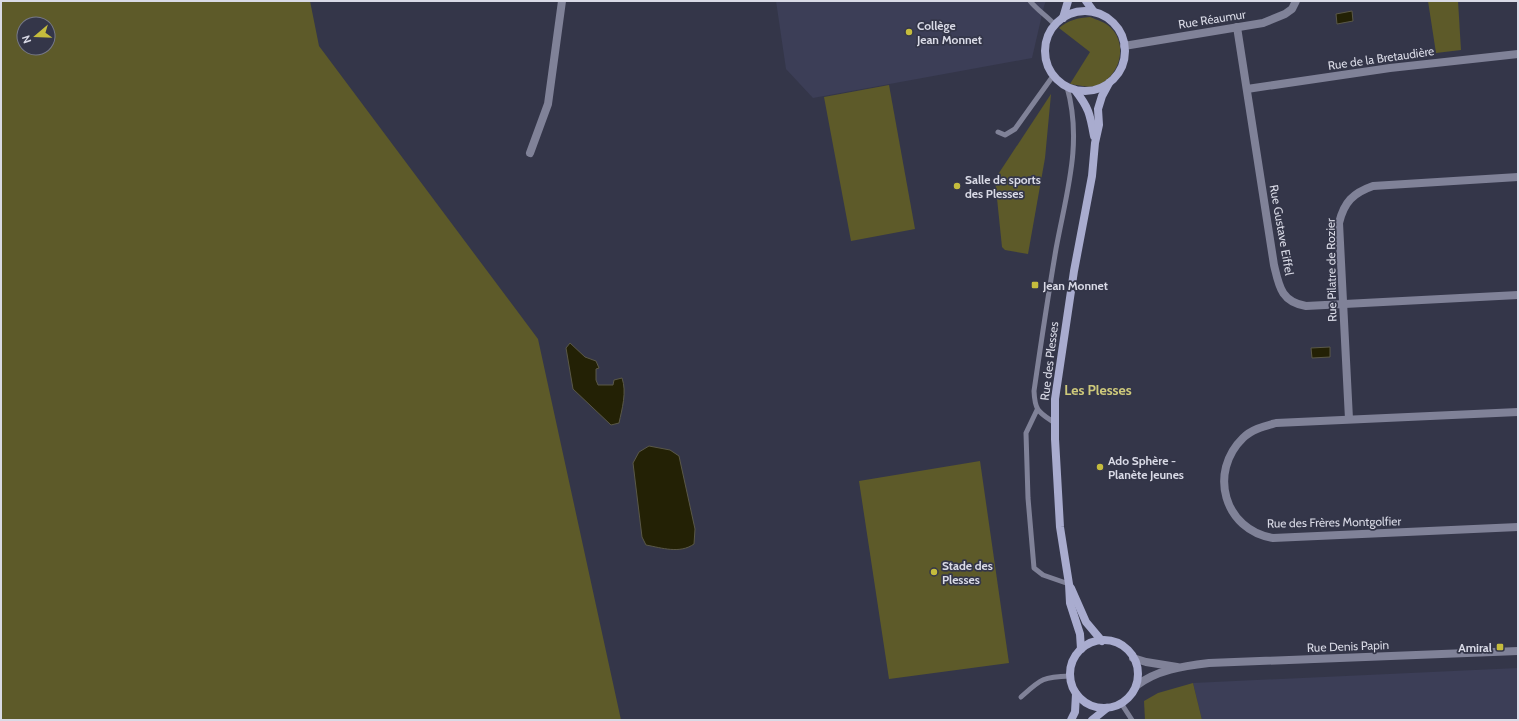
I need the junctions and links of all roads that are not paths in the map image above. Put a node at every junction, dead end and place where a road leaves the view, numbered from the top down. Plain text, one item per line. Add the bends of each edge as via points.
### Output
1 (562, 1) edge
2 (1030, 1) edge
3 (1068, 1) edge
4 (1086, 1) edge
5 (1296, 1) edge
6 (1094, 12) junction
7 (1063, 18) junction
8 (1055, 25) junction
9 (1237, 27) junction
10 (1124, 46) junction
11 (1518, 54) edge
12 (1053, 76) junction
13 (1110, 83) junction
14 (1071, 88) junction
15 (1247, 89) junction
16 (998, 132) dead end
17 (1095, 143) junction
18 (530, 153) dead end
19 (1518, 177) edge
20 (1518, 295) edge
21 (1343, 304) junction
22 (1037, 410) junction
23 (1518, 412) edge
24 (1349, 419) junction
25 (1055, 423) junction
26 (1518, 527) edge
27 (1069, 584) junction
28 (1102, 641) junction
29 (1081, 649) junction
30 (1518, 651) edge
31 (1133, 658) junction
32 (1178, 667) junction
33 (1070, 676) junction
34 (1136, 686) junction
35 (1076, 694) junction
36 (1021, 697) dead end
37 (1121, 703) junction
38 (1107, 708) junction
39 (1071, 720) edge
40 (1092, 720) edge
41 (1132, 720) edge

1 - 18 street via 548,104
2 - 8 lane
3 - 7 street
4 - 6 street
5 - 9 street, Rue Réaumur via 1292,9 1275,19
6 - 7 street via 1075,13
6 - 10 street via 1118,28
7 - 8 street
8 - 12 street via 1050,32 1045,50
9 - 10 street, Rue Réaumur
9 - 15 street, Rue Gustave Eiffel
10 - 13 street via 1122,66
11 - 15 street, Rue de la Bretaudière via 1390,68
12 - 14 street
12 - 16 lane via 1015,129 1004,135
13 - 14 street via 1093,90 1080,91
13 - 17 street, Rue des Plesses via 1100,103
14 - 17 street, Rue des Plesses via 1088,108
14 - 22 lane via 1073,161 1035,383 1034,402
15 - 21 street, Rue Gustave Eiffel via 1274,265 1281,291 1285,297 1298,305
17 - 25 street, Rue des Plesses via 1092,176 1059,366
19 - 21 street, Rue Pilatre de Rozier via 1373,186 1355,194 1341,213 1339,223
20 - 21 street, Rue Gustave Eiffel
21 - 24 street, Rue Pilatre de Rozier
22 - 25 lane
22 - 27 lane via 1026,433 1034,568 1043,575
23 - 24 street, Rue des Frères Montgolfier
24 - 26 street, Rue des Frères Montgolfier via 1276,423 1260,427 1244,437 1233,449 1224,478 1230,510 1241,523 1262,536 1273,538
25 - 27 street, Rue des Plesses via 1060,520
27 - 28 street, Rue des Plesses via 1086,622
27 - 29 street, Rue des Plesses via 1070,603 1080,634
28 - 29 street via 1091,643
28 - 31 street via 1117,643
29 - 33 street via 1072,661
30 - 32 street, Rue Denis Papin via 1209,663
31 - 32 street, Rue Denis Papin
31 - 34 street via 1137,669
32 - 34 street, Rue Denis Papin via 1148,678
33 - 35 street
33 - 36 lane via 1045,678
34 - 37 street via 1130,696
35 - 38 street via 1090,705
35 - 39 street via 1075,712
37 - 38 street
37 - 41 lane
38 - 40 street

